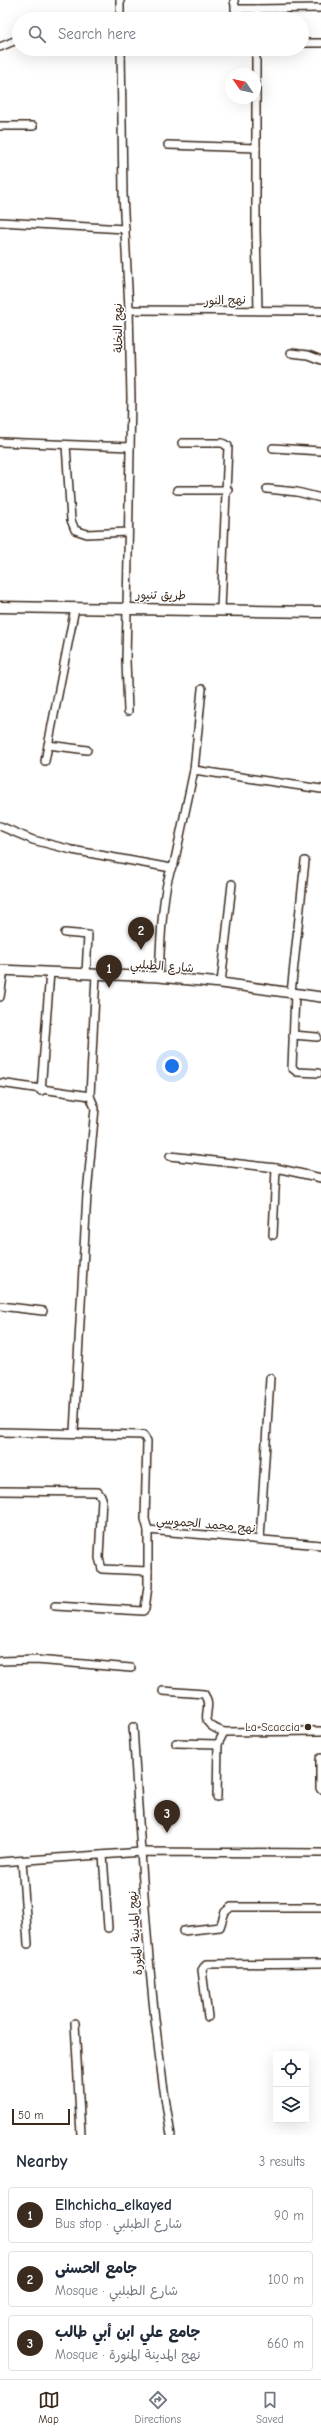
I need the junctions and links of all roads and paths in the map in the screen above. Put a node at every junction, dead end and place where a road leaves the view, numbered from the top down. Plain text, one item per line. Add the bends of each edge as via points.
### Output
1 (120, 0) edge
2 (234, 0) edge
3 (321, 8) edge
4 (235, 9) junction
5 (257, 9) joint
6 (120, 12) edge
7 (236, 12) edge
8 (12, 42) edge
9 (309, 43) edge
10 (321, 43) edge
11 (0, 47) edge
12 (120, 56) edge
13 (256, 56) edge
14 (0, 126) edge
15 (33, 126) dead end
16 (168, 145) dead end
17 (256, 148) junction
18 (0, 222) edge
19 (125, 229) junction
20 (129, 310) junction
21 (258, 310) junction
22 (321, 310) edge
23 (291, 353) dead end
24 (321, 360) edge
25 (0, 442) edge
26 (182, 443) dead end
27 (66, 444) junction
28 (130, 447) junction
29 (273, 448) dead end
30 (321, 451) edge
31 (267, 489) dead end
32 (177, 490) dead end
33 (228, 490) junction
34 (321, 498) edge
35 (128, 532) junction
36 (0, 607) edge
37 (127, 607) junction
38 (75, 608) junction
39 (221, 609) junction
40 (321, 612) edge
41 (202, 690) dead end
42 (128, 711) dead end
43 (48, 744) junction
44 (87, 750) dead end
45 (45, 762) dead end
46 (194, 770) junction
47 (321, 789) edge
48 (0, 826) edge
49 (305, 861) dead end
50 (171, 868) junction
51 (232, 884) dead end
52 (65, 933) dead end
53 (2, 970) edge
54 (50, 972) junction
55 (86, 974) junction
56 (96, 974) junction
57 (159, 977) junction
58 (221, 983) junction
59 (293, 993) junction
60 (0, 997) edge
61 (321, 997) edge
62 (293, 1035) junction
63 (317, 1037) dead end
64 (318, 1073) dead end
65 (0, 1083) edge
66 (41, 1091) junction
67 (90, 1096) junction
68 (170, 1156) dead end
69 (276, 1168) junction
70 (321, 1178) edge
71 (273, 1235) dead end
72 (0, 1306) edge
73 (43, 1311) dead end
74 (270, 1378) dead end
75 (0, 1432) edge
76 (74, 1432) junction
77 (0, 1492) edge
78 (148, 1530) junction
79 (260, 1539) junction
80 (321, 1545) edge
81 (148, 1572) junction
82 (55, 1606) dead end
83 (0, 1661) edge
84 (131, 1668) dead end
85 (163, 1691) dead end
86 (133, 1727) dead end
87 (224, 1732) junction
88 (321, 1732) edge
89 (176, 1743) dead end
90 (218, 1744) junction
91 (321, 1759) edge
92 (321, 1775) edge
93 (321, 1788) edge
94 (217, 1796) dead end
95 (142, 1852) junction
96 (321, 1853) edge
97 (103, 1855) junction
98 (22, 1861) junction
99 (0, 1862) edge
100 (321, 1907) edge
101 (108, 1928) dead end
102 (183, 1931) dead end
103 (28, 1944) dead end
104 (321, 1963) edge
105 (208, 2017) dead end
106 (75, 2024) dead end
107 (81, 2135) edge
108 (171, 2135) edge

1 - 6 street
2 - 4 street
3 - 5 street
4 - 5 street
4 - 7 street
8 - 11 street
9 - 10 street
12 - 19 street, نهج النخلة via 122,194
13 - 17 street
14 - 15 street
16 - 17 street
17 - 21 street
18 - 19 street
19 - 20 street, نهج النخلة
20 - 21 street, نهج النور
20 - 28 street, نهج النخلة
21 - 22 street, نهج النور
23 - 24 street
25 - 27 street
26 - 33 street via 222,443 228,446
27 - 28 street
27 - 35 street via 71,520 75,530 87,534
28 - 35 street, نهج النخلة
29 - 30 street
31 - 34 street
32 - 33 street
33 - 39 street
35 - 37 street, نهج النخلة
36 - 38 main road, طريق تنيور
37 - 38 main road, طريق تنيور
37 - 39 main road, طريق تنيور
37 - 42 street, نهج النخلة
38 - 43 street
39 - 40 main road, طريق تنيور
41 - 46 street
43 - 44 street
43 - 45 street
46 - 47 street
46 - 50 street via 174,864
48 - 50 street via 33,840 72,850
49 - 59 street
50 - 57 street via 161,934
51 - 58 street
52 - 55 street via 88,935
53 - 54 street, شارع الطبلبي
53 - 60 street
54 - 55 street, شارع الطبلبي
54 - 66 street
55 - 56 street, شارع الطبلبي
56 - 57 street, شارع الطبلبي
56 - 67 street
57 - 58 street, شارع الطبلبي
58 - 59 street, شارع الطبلبي
59 - 61 street, شارع الطبلبي
59 - 62 street
62 - 63 street
62 - 64 street via 292,1068 297,1072
65 - 66 street
66 - 67 street
67 - 76 street via 95,1108 87,1194
68 - 69 street
69 - 70 street
69 - 71 street
72 - 73 street
74 - 79 street
75 - 76 street
76 - 78 street via 143,1435 147,1441 145,1519
77 - 81 street via 98,1492 102,1498 99,1558 102,1569
78 - 79 street, نهج محمد الجموسي
78 - 81 street, نهج محمد الجموسي
79 - 80 street, نهج محمد الجموسي
81 - 82 street, نهج محمد الجموسي via 147,1606 143,1611
83 - 84 street via 36,1660
85 - 87 street via 204,1694 206,1721 209,1726
86 - 95 street, نهج المدينة المنورة
87 - 88 street
87 - 90 street
89 - 90 street
90 - 94 street
91 - 92 street
92 - 93 street
95 - 96 street
95 - 97 street
95 - 108 street, نهج المدينة المنورة via 143,1902 152,2005
97 - 98 street
97 - 101 street
98 - 99 street
98 - 103 street
100 - 102 street via 231,1907 225,1912 220,1927
104 - 105 street via 206,1964 202,1970
106 - 107 street

